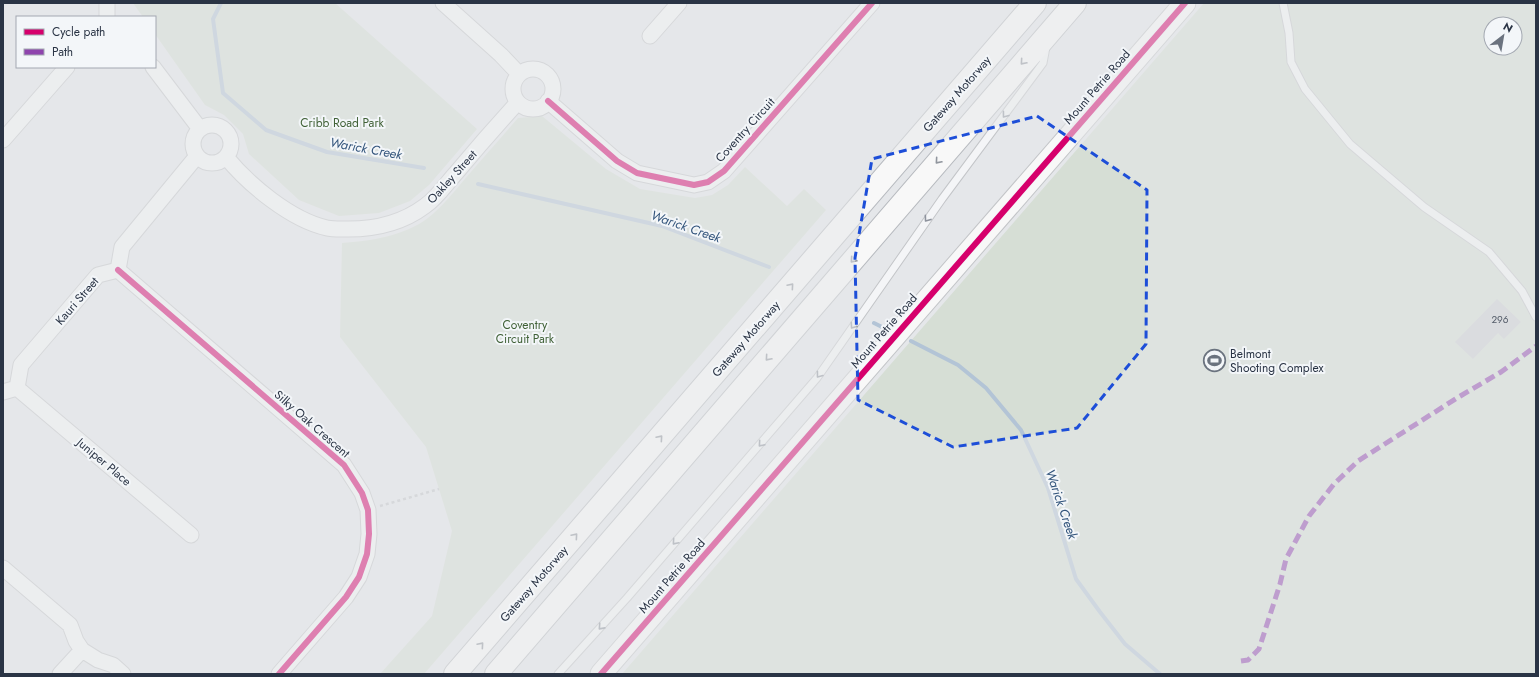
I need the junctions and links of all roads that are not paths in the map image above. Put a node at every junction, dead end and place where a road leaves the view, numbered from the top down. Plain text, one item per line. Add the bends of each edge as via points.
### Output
1 (107, 3) edge
2 (443, 3) edge
3 (872, 3) edge
4 (1035, 3) edge
5 (1074, 3) edge
6 (1185, 3) edge
7 (1283, 3) edge
8 (673, 5) edge
9 (107, 16) edge
10 (1048, 33) junction
11 (650, 36) dead end
12 (66, 68) edge
13 (155, 68) edge
14 (519, 74) junction
15 (548, 101) junction
16 (518, 102) junction
17 (200, 128) junction
18 (3, 140) edge
19 (197, 156) junction
20 (226, 157) junction
21 (118, 270) junction
22 (1536, 317) edge
23 (10, 390) edge
24 (191, 535) dead end
25 (3, 568) edge
26 (82, 650) junction
27 (60, 674) edge
28 (123, 674) edge
29 (279, 674) edge
30 (455, 674) edge
31 (496, 674) edge
32 (558, 674) edge
33 (601, 674) edge

1 - 9 street
2 - 14 street
3 - 15 street, Coventry Circuit via 724,171 708,182 694,185 637,173 616,161
30 -> 4 highway, Gateway Motorway
5 - 10 highway
6 - 33 street, Mount Petrie Road
7 - 22 lane via 1291,62 1305,89 1350,144 1424,207 1489,252 1522,291
8 - 11 street
10 -> 31 highway
10 -> 32 lane via 1043,63 912,240 817,378 628,598
12 - 18 street
13 - 17 street
14 - 15 street via 532,69 546,74 552,87
14 - 16 street via 514,80 513,88
15 - 16 street via 533,108 525,107
16 - 20 street, Oakley Street via 426,206 406,218 381,226 355,230 327,228 302,219 257,188
17 - 19 street via 193,142
17 - 20 street via 214,124 226,131 231,144
19 - 20 street via 211,163 219,162
19 - 21 street via 122,247
21 - 23 street, Kauri Street via 98,275 21,365
21 - 29 street, Silky Oak Crescent via 344,465 362,493 368,510 369,534 367,554 359,577 346,597
23 - 24 street, Juniper Place
25 - 26 street via 70,625
26 - 27 street
26 - 28 street via 98,660 113,665

